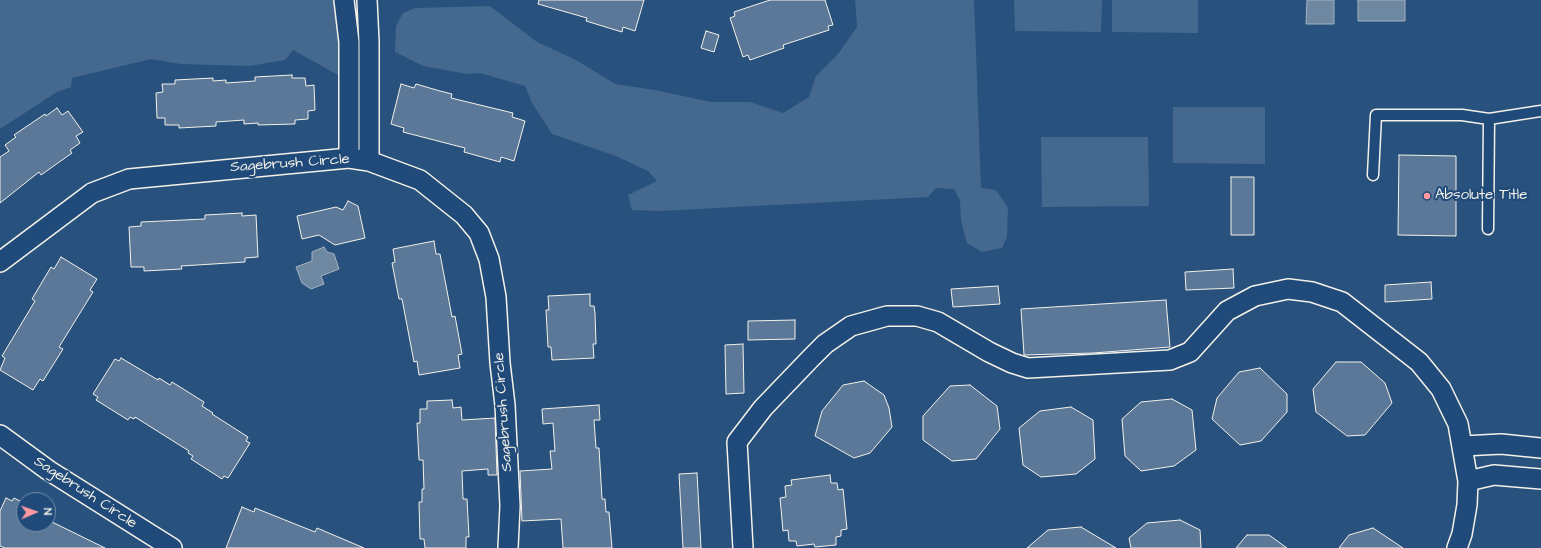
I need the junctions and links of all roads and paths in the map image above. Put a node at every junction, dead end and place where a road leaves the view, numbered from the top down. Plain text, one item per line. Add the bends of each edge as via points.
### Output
1 (344, 0) edge
2 (367, 0) edge
3 (349, 42) junction
4 (369, 42) junction
5 (1541, 111) edge
6 (1489, 119) junction
7 (348, 158) junction
8 (369, 161) junction
9 (1373, 175) dead end
10 (1488, 229) dead end
11 (0, 262) edge
12 (0, 435) edge
13 (1463, 446) junction
14 (1541, 448) edge
15 (1541, 479) edge
16 (1468, 481) junction
17 (172, 548) edge
18 (508, 548) edge
19 (744, 548) edge
20 (1457, 548) edge

1 - 3 street
2 - 4 street
3 - 4 street
3 - 7 street
4 - 8 street
5 - 6 lane
6 - 9 lane via 1462,115 1376,115
6 - 10 lane
7 - 8 street, Sagebrush Circle
7 - 11 street, Sagebrush Circle via 129,179 92,193
8 - 18 street, Sagebrush Circle via 420,180 464,215 482,239 496,297 507,438 510,506
12 - 17 street, Sagebrush Circle via 48,470
13 - 14 street via 1501,444
13 - 16 street
13 - 19 street via 1458,424 1441,389 1419,362 1342,302 1312,292 1288,289 1255,296 1227,311 1190,352 1170,360 1028,368 1012,364 988,352 938,322 917,316 887,316 851,326 825,344 763,408 737,442
15 - 16 street via 1494,475
16 - 20 street via 1467,506

